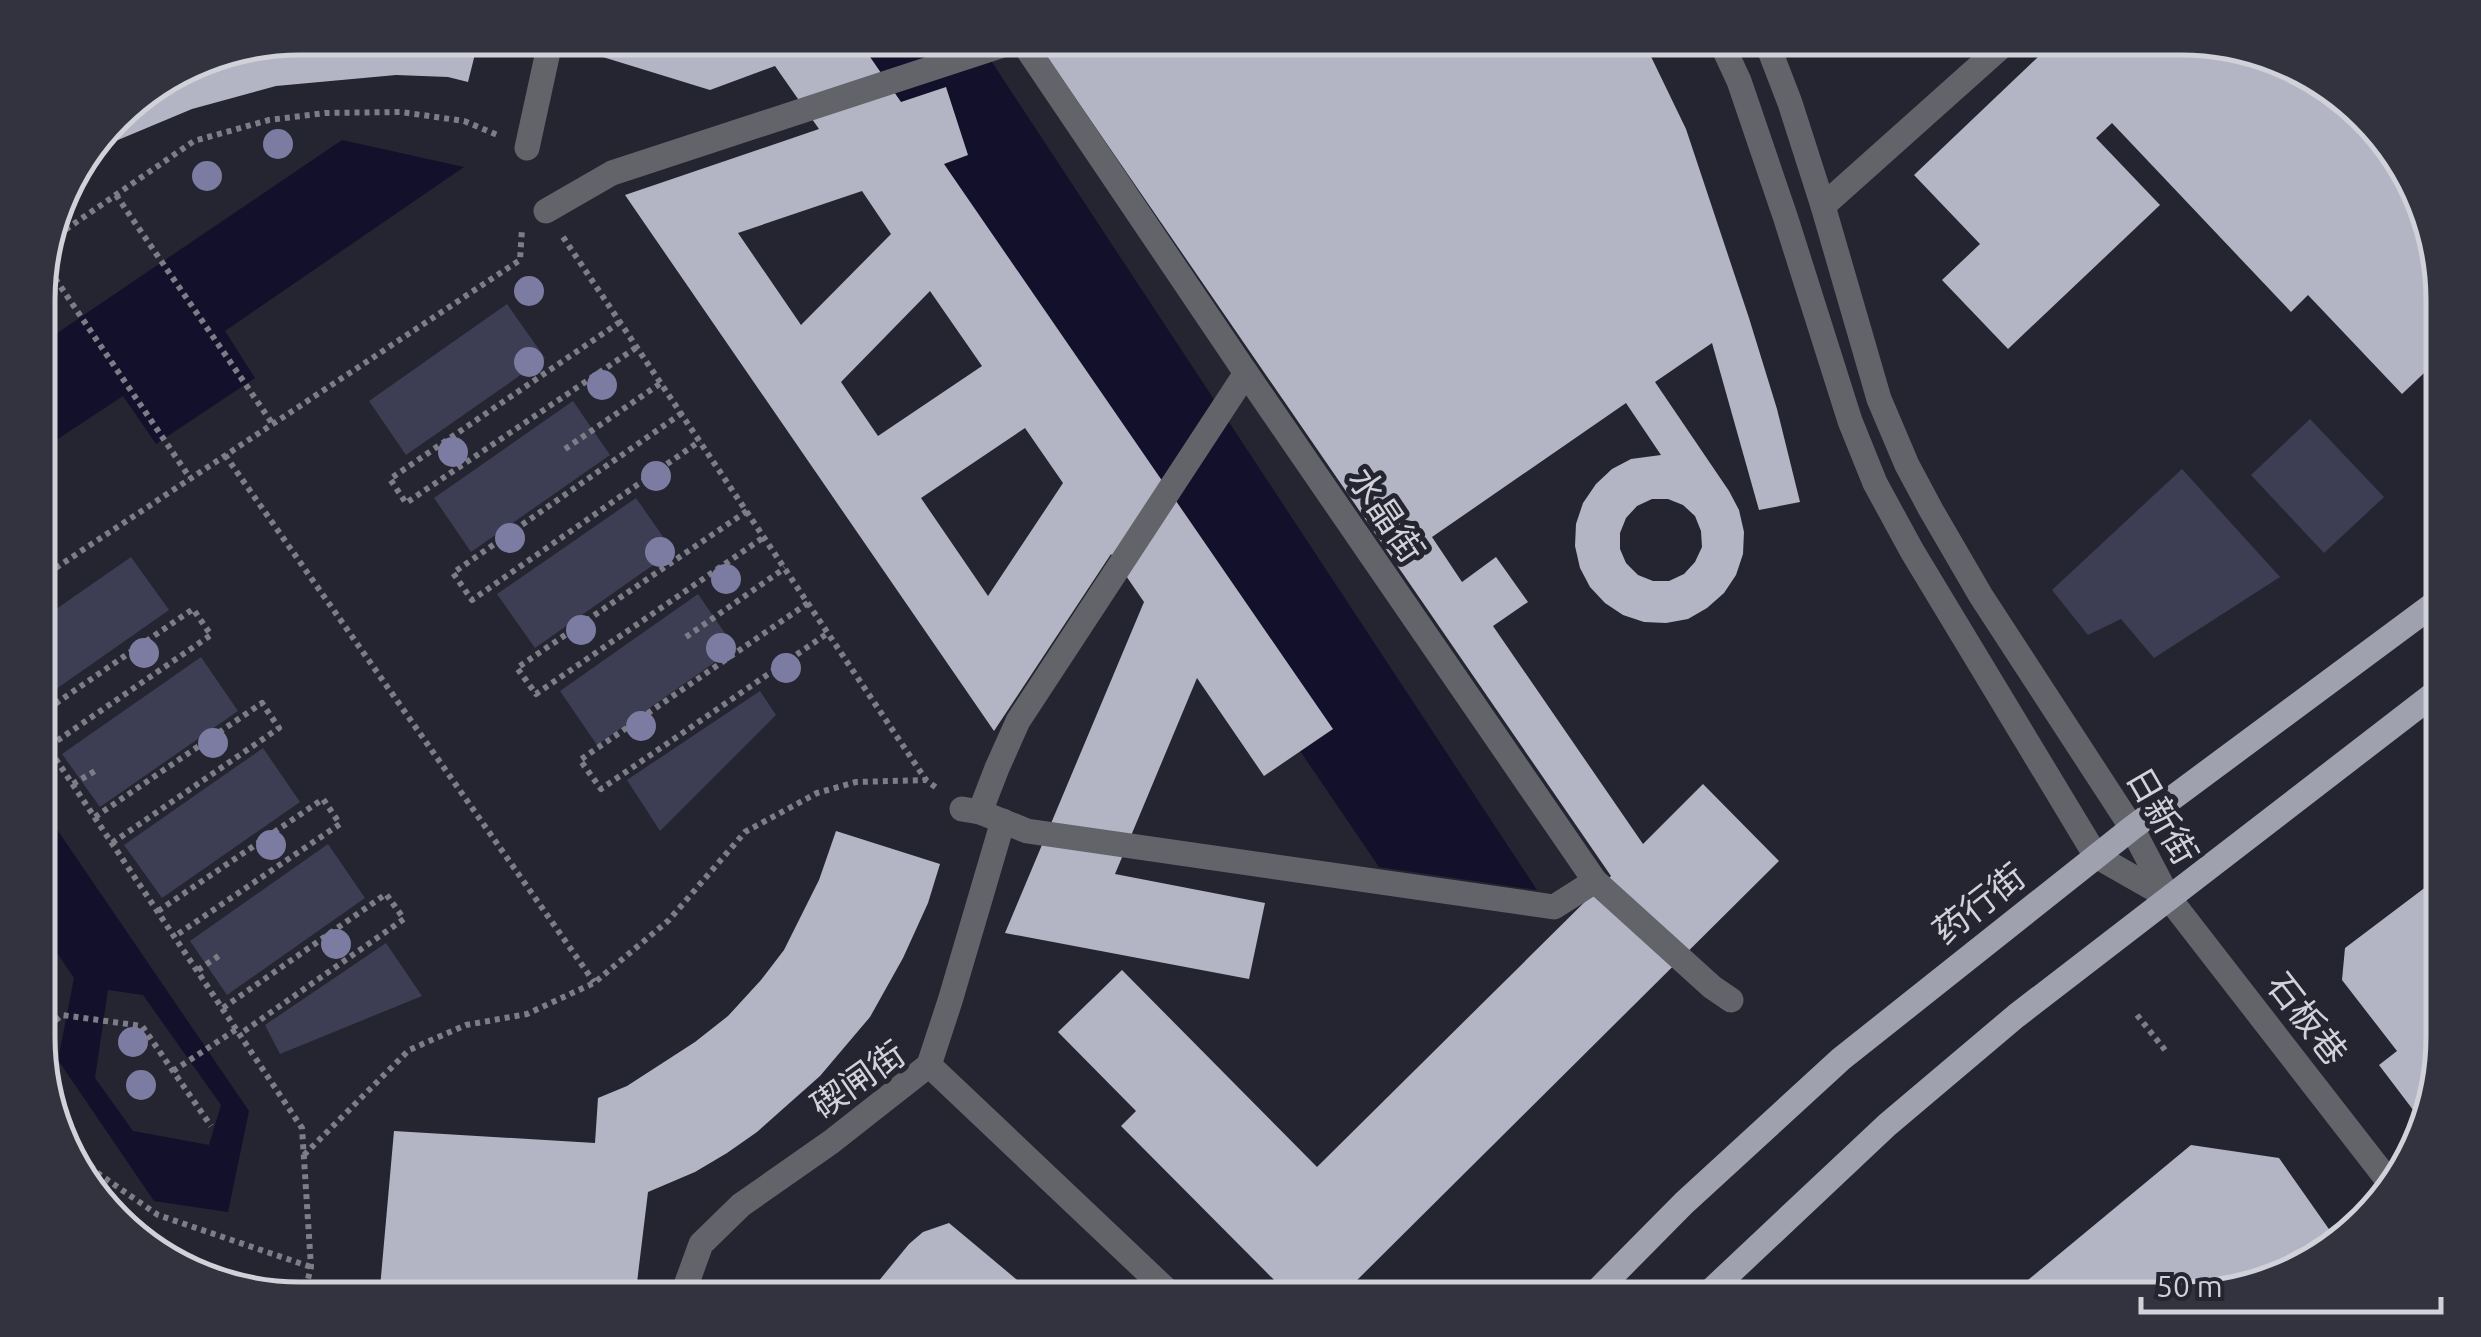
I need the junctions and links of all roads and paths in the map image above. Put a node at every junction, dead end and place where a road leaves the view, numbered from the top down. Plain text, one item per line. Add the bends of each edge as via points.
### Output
1 (546, 55) edge
2 (972, 55) edge
3 (1031, 55) edge
4 (1728, 55) edge
5 (1772, 55) edge
6 (1992, 55) edge
7 (527, 148) joint
8 (116, 195) junction
9 (1823, 206) junction
10 (534, 217) junction
11 (68, 228) edge
12 (57, 280) edge
13 (620, 322) junction
14 (637, 347) junction
15 (1246, 373) junction
16 (661, 383) junction
17 (682, 413) junction
18 (272, 423) junction
19 (700, 441) junction
20 (565, 449) dead end
21 (225, 455) junction
22 (190, 478) junction
23 (747, 511) junction
24 (764, 537) junction
25 (56, 568) edge
26 (785, 568) junction
27 (808, 603) junction
28 (2426, 610) edge
29 (828, 632) junction
30 (686, 637) dead end
31 (2426, 699) edge
32 (55, 704) edge
33 (55, 742) edge
34 (55, 758) edge
35 (95, 771) dead end
36 (73, 784) junction
37 (982, 814) junction
38 (95, 817) junction
39 (2132, 828) junction
40 (112, 843) junction
41 (2096, 856) junction
42 (1595, 882) junction
43 (2168, 897) junction
44 (158, 911) junction
45 (175, 936) junction
46 (220, 955) dead end
47 (198, 970) junction
48 (594, 982) junction
49 (1732, 1000) dead end
50 (223, 1008) junction
51 (2137, 1015) dead end
52 (55, 1021) edge
53 (239, 1031) junction
54 (2165, 1050) dead end
55 (929, 1066) junction
56 (173, 1071) junction
57 (211, 1126) dead end
58 (304, 1155) junction
59 (94, 1169) edge
60 (2384, 1175) edge
61 (310, 1268) junction
62 (1606, 1281) edge
63 (1721, 1281) edge
64 (307, 1282) edge
65 (688, 1282) edge
66 (1157, 1282) edge

1 - 7 street
2 - 10 street via 612,174
3 - 15 street, 水晶街
4 - 41 street, 日新街 via 1875,483
5 - 9 street, 日新街
6 - 9 street
7 - 8 path via 464,121 401,112 325,113 194,141
8 - 11 path
8 - 18 path
9 - 39 street, 日新街 via 1879,399 1908,465 1981,596
10 - 13 path
10 - 18 path via 520,260
12 - 22 path
13 - 14 path
13 - 14 path via 390,479 406,504
14 - 16 path
15 - 37 street via 1018,721
15 - 42 street, 水晶街
16 - 17 path
16 - 20 path
17 - 19 path
17 - 19 path via 452,573 472,600
18 - 21 path
19 - 23 path
21 - 22 path
21 - 48 path
22 - 25 path
23 - 24 path
23 - 24 path via 517,668 536,694
24 - 26 path
26 - 27 path
26 - 30 path
27 - 29 path
27 - 29 path via 580,760 600,789
28 - 39 main road, 药行街
29 - 48 path via 926,780 856,782 817,793 745,832 668,920
31 - 43 main road
32 - 33 path via 193,609 211,635
34 - 36 path
35 - 36 path
36 - 38 path
37 - 42 street via 1027,832 1554,907
37 - 55 street via 950,1001
38 - 40 path
38 - 40 path via 262,702 279,728
39 - 41 main road, 药行街
39 - 43 street, 日新街
40 - 44 path
41 - 43 street, 日新街
41 - 62 main road, 药行街 via 1841,1060
42 - 49 street, 水晶街
43 - 60 street, 石板巷
43 - 63 main road via 1887,1125
44 - 45 path
44 - 45 path via 323,799 340,824
45 - 47 path
46 - 47 path
47 - 50 path
48 - 58 path via 527,1014 466,1025 409,1050
50 - 53 path
50 - 53 path via 386,894 404,919
51 - 54 path
52 - 56 path via 62,1016 142,1026
53 - 56 path
53 - 58 path via 302,1128
55 - 65 street, 碶闸街 via 740,1205 701,1244
55 - 66 street, 碶闸街
56 - 57 path
58 - 61 path
59 - 61 path via 158,1216
61 - 64 path

